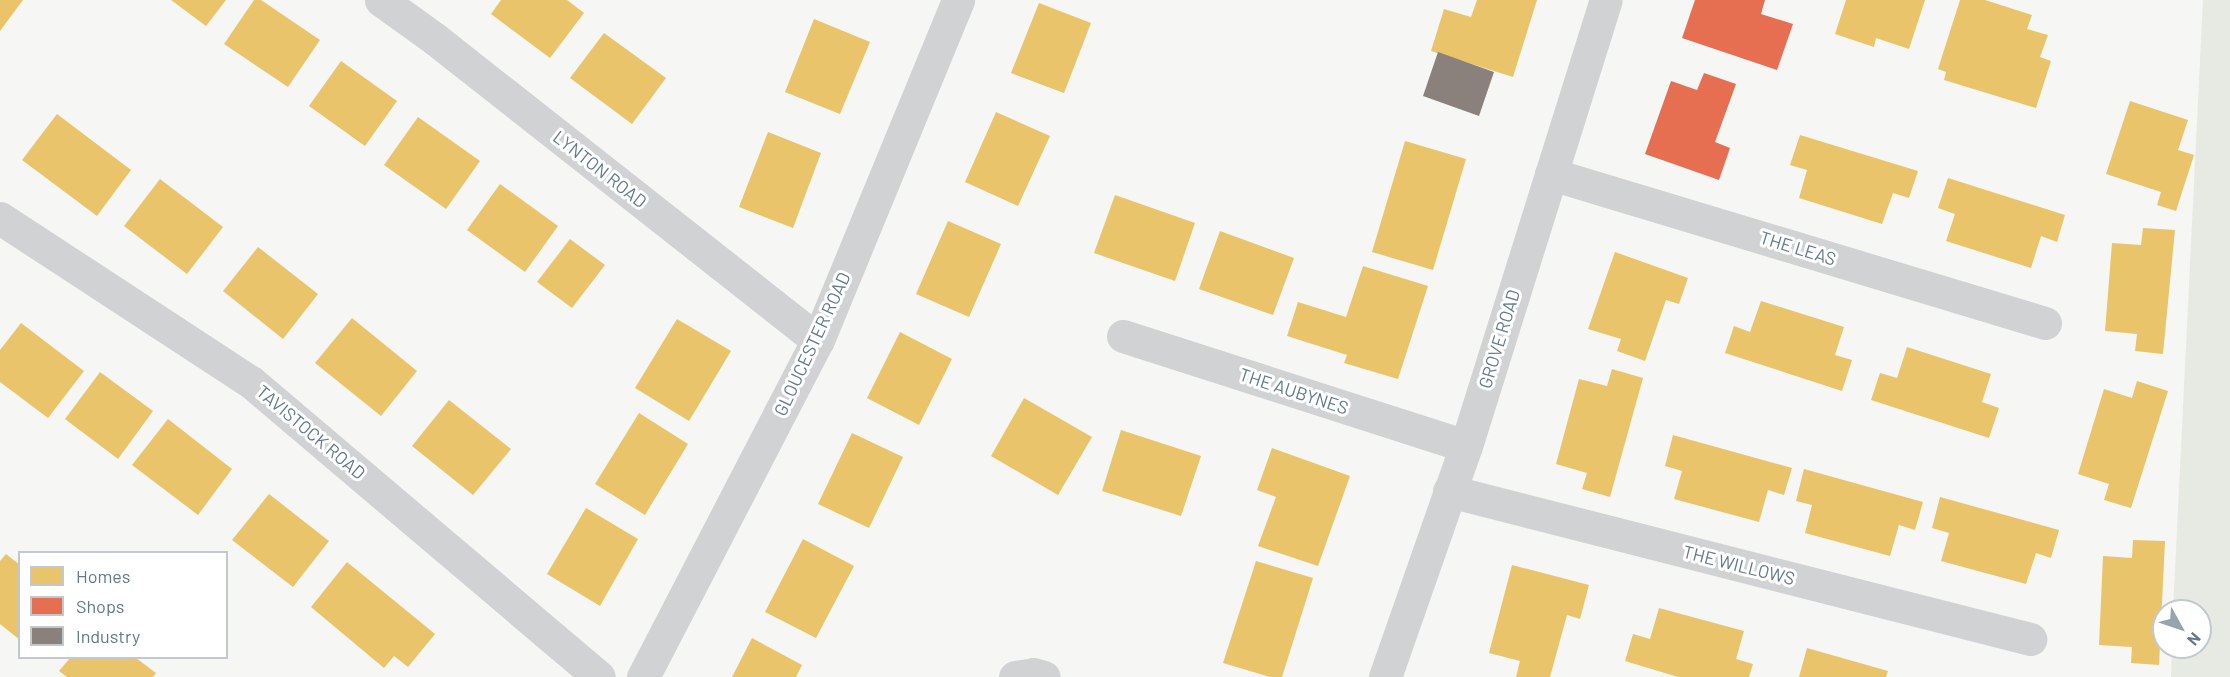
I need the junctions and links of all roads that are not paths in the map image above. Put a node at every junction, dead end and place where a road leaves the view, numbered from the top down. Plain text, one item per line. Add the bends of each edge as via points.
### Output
1 (381, 0) edge
2 (958, 0) edge
3 (1606, 0) edge
4 (1551, 174) junction
5 (0, 218) edge
6 (2045, 323) dead end
7 (1123, 336) dead end
8 (818, 340) junction
9 (1466, 446) junction
10 (1449, 491) junction
11 (2030, 639) dead end
12 (599, 677) edge
13 (643, 677) edge
14 (1015, 677) edge
15 (1044, 677) edge
16 (1386, 677) edge

1 - 8 street, LYNTON ROAD
2 - 8 street, GLOUCESTER ROAD
3 - 4 street, GROVE ROAD
4 - 6 street, THE LEAS
4 - 9 street, GROVE ROAD
5 - 12 street, TAVISTOCK ROAD via 251,382
7 - 9 street, THE AUBYNES
8 - 13 street, GLOUCESTER ROAD
9 - 10 street, GROVE ROAD
10 - 11 street, THE WILLOWS
10 - 16 street, GROVE ROAD
14 - 15 street

